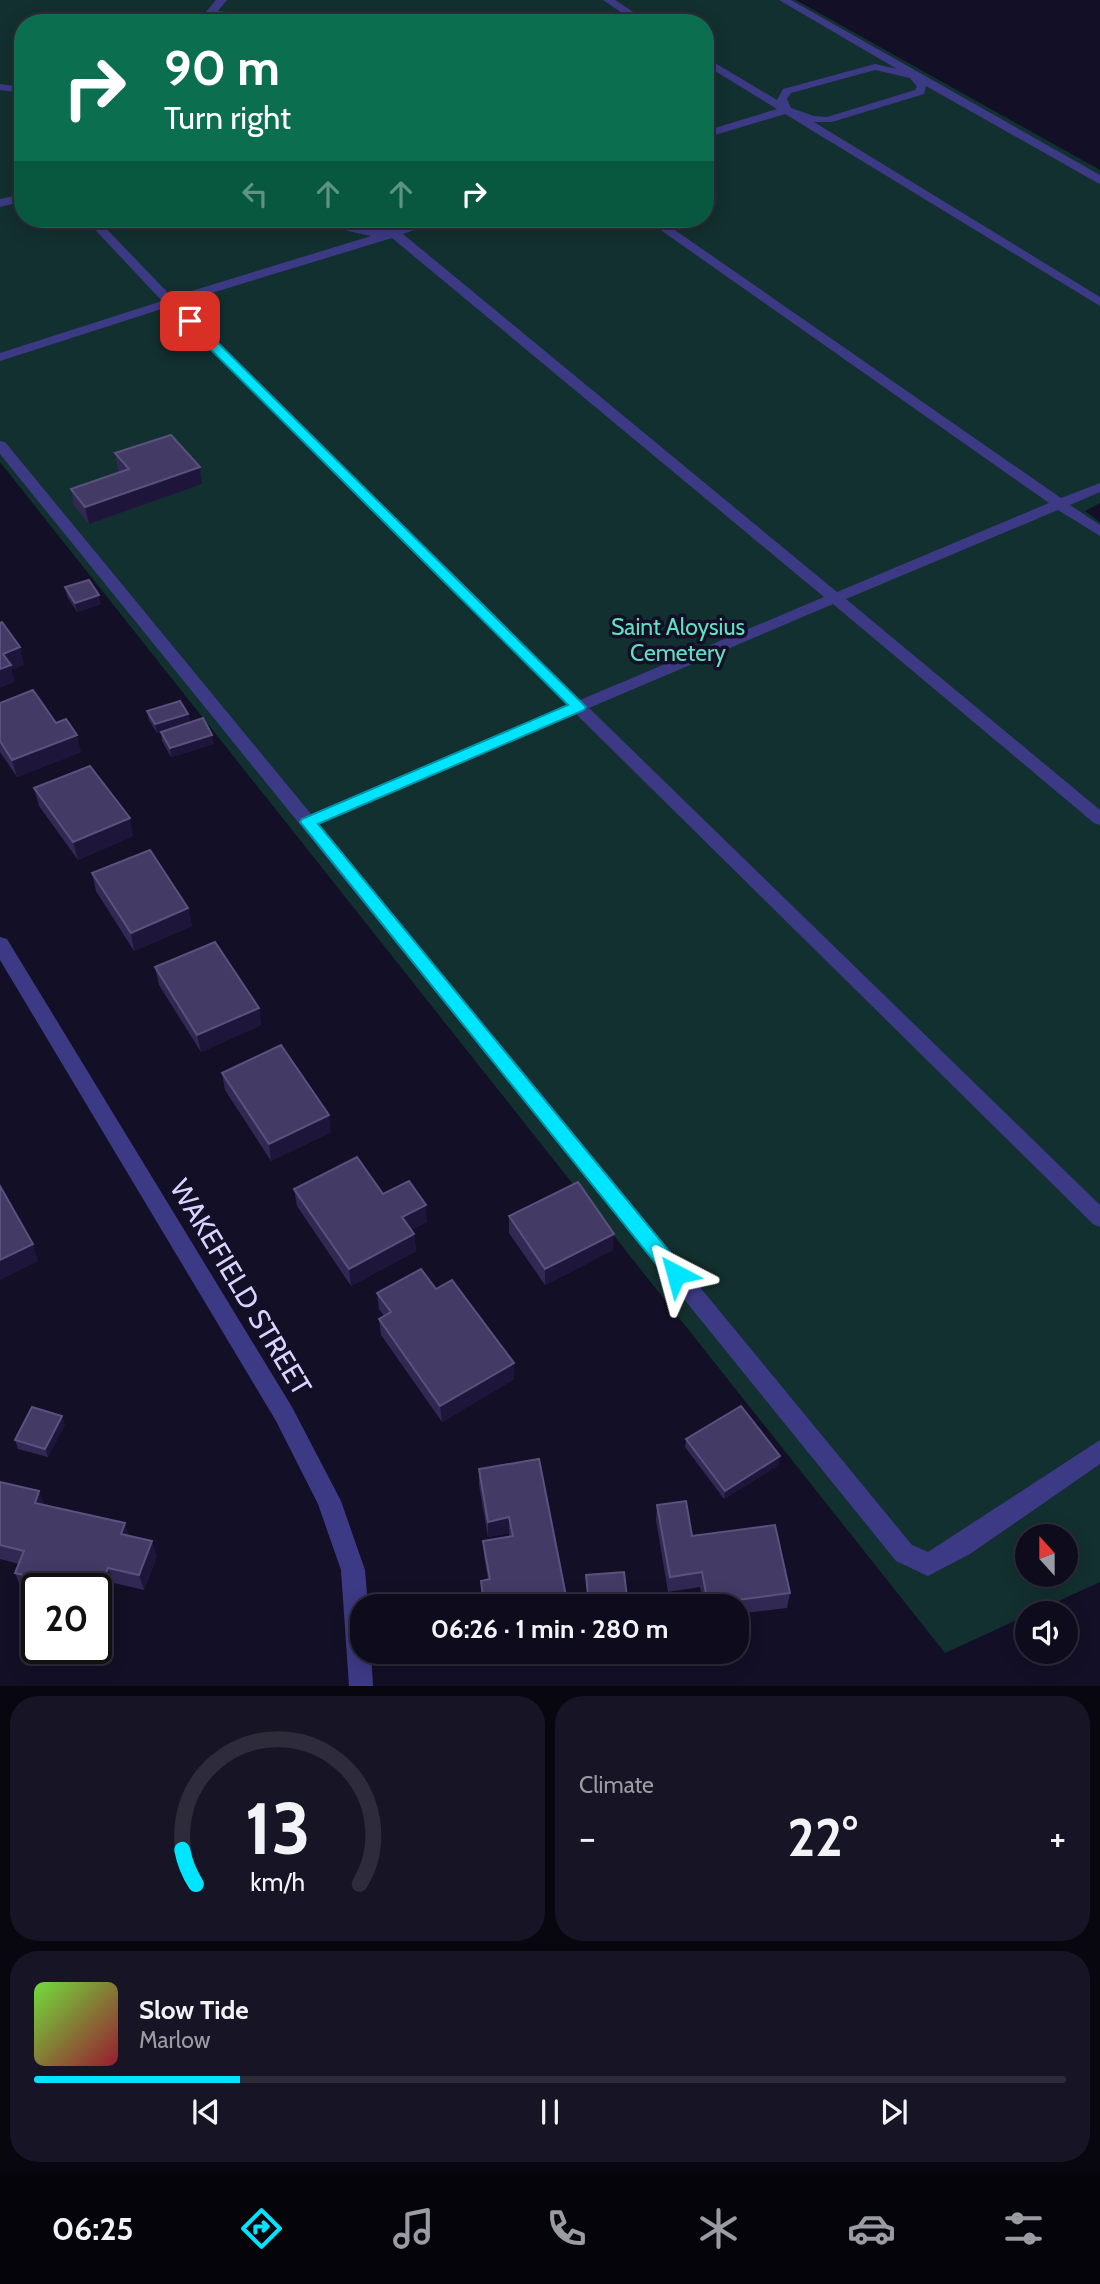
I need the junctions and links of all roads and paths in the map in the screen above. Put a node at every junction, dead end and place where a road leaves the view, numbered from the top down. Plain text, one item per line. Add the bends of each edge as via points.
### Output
1 (222, 0) edge
2 (608, 0) edge
3 (784, 0) edge
4 (210, 13) joint
5 (219, 14) edge
6 (631, 14) edge
7 (714, 66) edge
8 (914, 76) junction
9 (786, 110) junction
10 (714, 132) edge
11 (1100, 180) edge
12 (100, 228) edge
13 (354, 228) edge
14 (400, 228) edge
15 (410, 228) edge
16 (664, 228) edge
17 (394, 233) junction
18 (170, 302) junction
19 (1100, 302) edge
20 (0, 357) edge
21 (0, 445) edge
22 (1100, 487) edge
23 (1062, 505) junction
24 (1100, 532) edge
25 (835, 598) junction
26 (578, 707) junction
27 (1100, 819) edge
28 (308, 822) junction
29 (0, 944) edge
30 (1100, 1218) edge
31 (1100, 1451) edge
32 (361, 1685) edge

1 - 4 street
2 - 6 street
3 - 8 street
4 - 5 street
7 - 9 street
8 - 9 street via 875,67 860,69 787,91 782,99
8 - 9 street via 922,87 920,92 843,118 813,119
8 - 11 street
9 - 10 street
9 - 19 street
12 - 18 street
13 - 17 street
14 - 17 street
15 - 17 street
16 - 23 street
17 - 18 street
17 - 25 street
18 - 20 street
18 - 26 street
21 - 28 street
22 - 23 street
23 - 24 street
23 - 25 street
25 - 26 street
25 - 27 street
26 - 28 street
26 - 30 street
28 - 31 street via 904,1553 928,1564 962,1546
29 - 32 street, WAKEFIELD STREET via 277,1402 329,1501 353,1570

